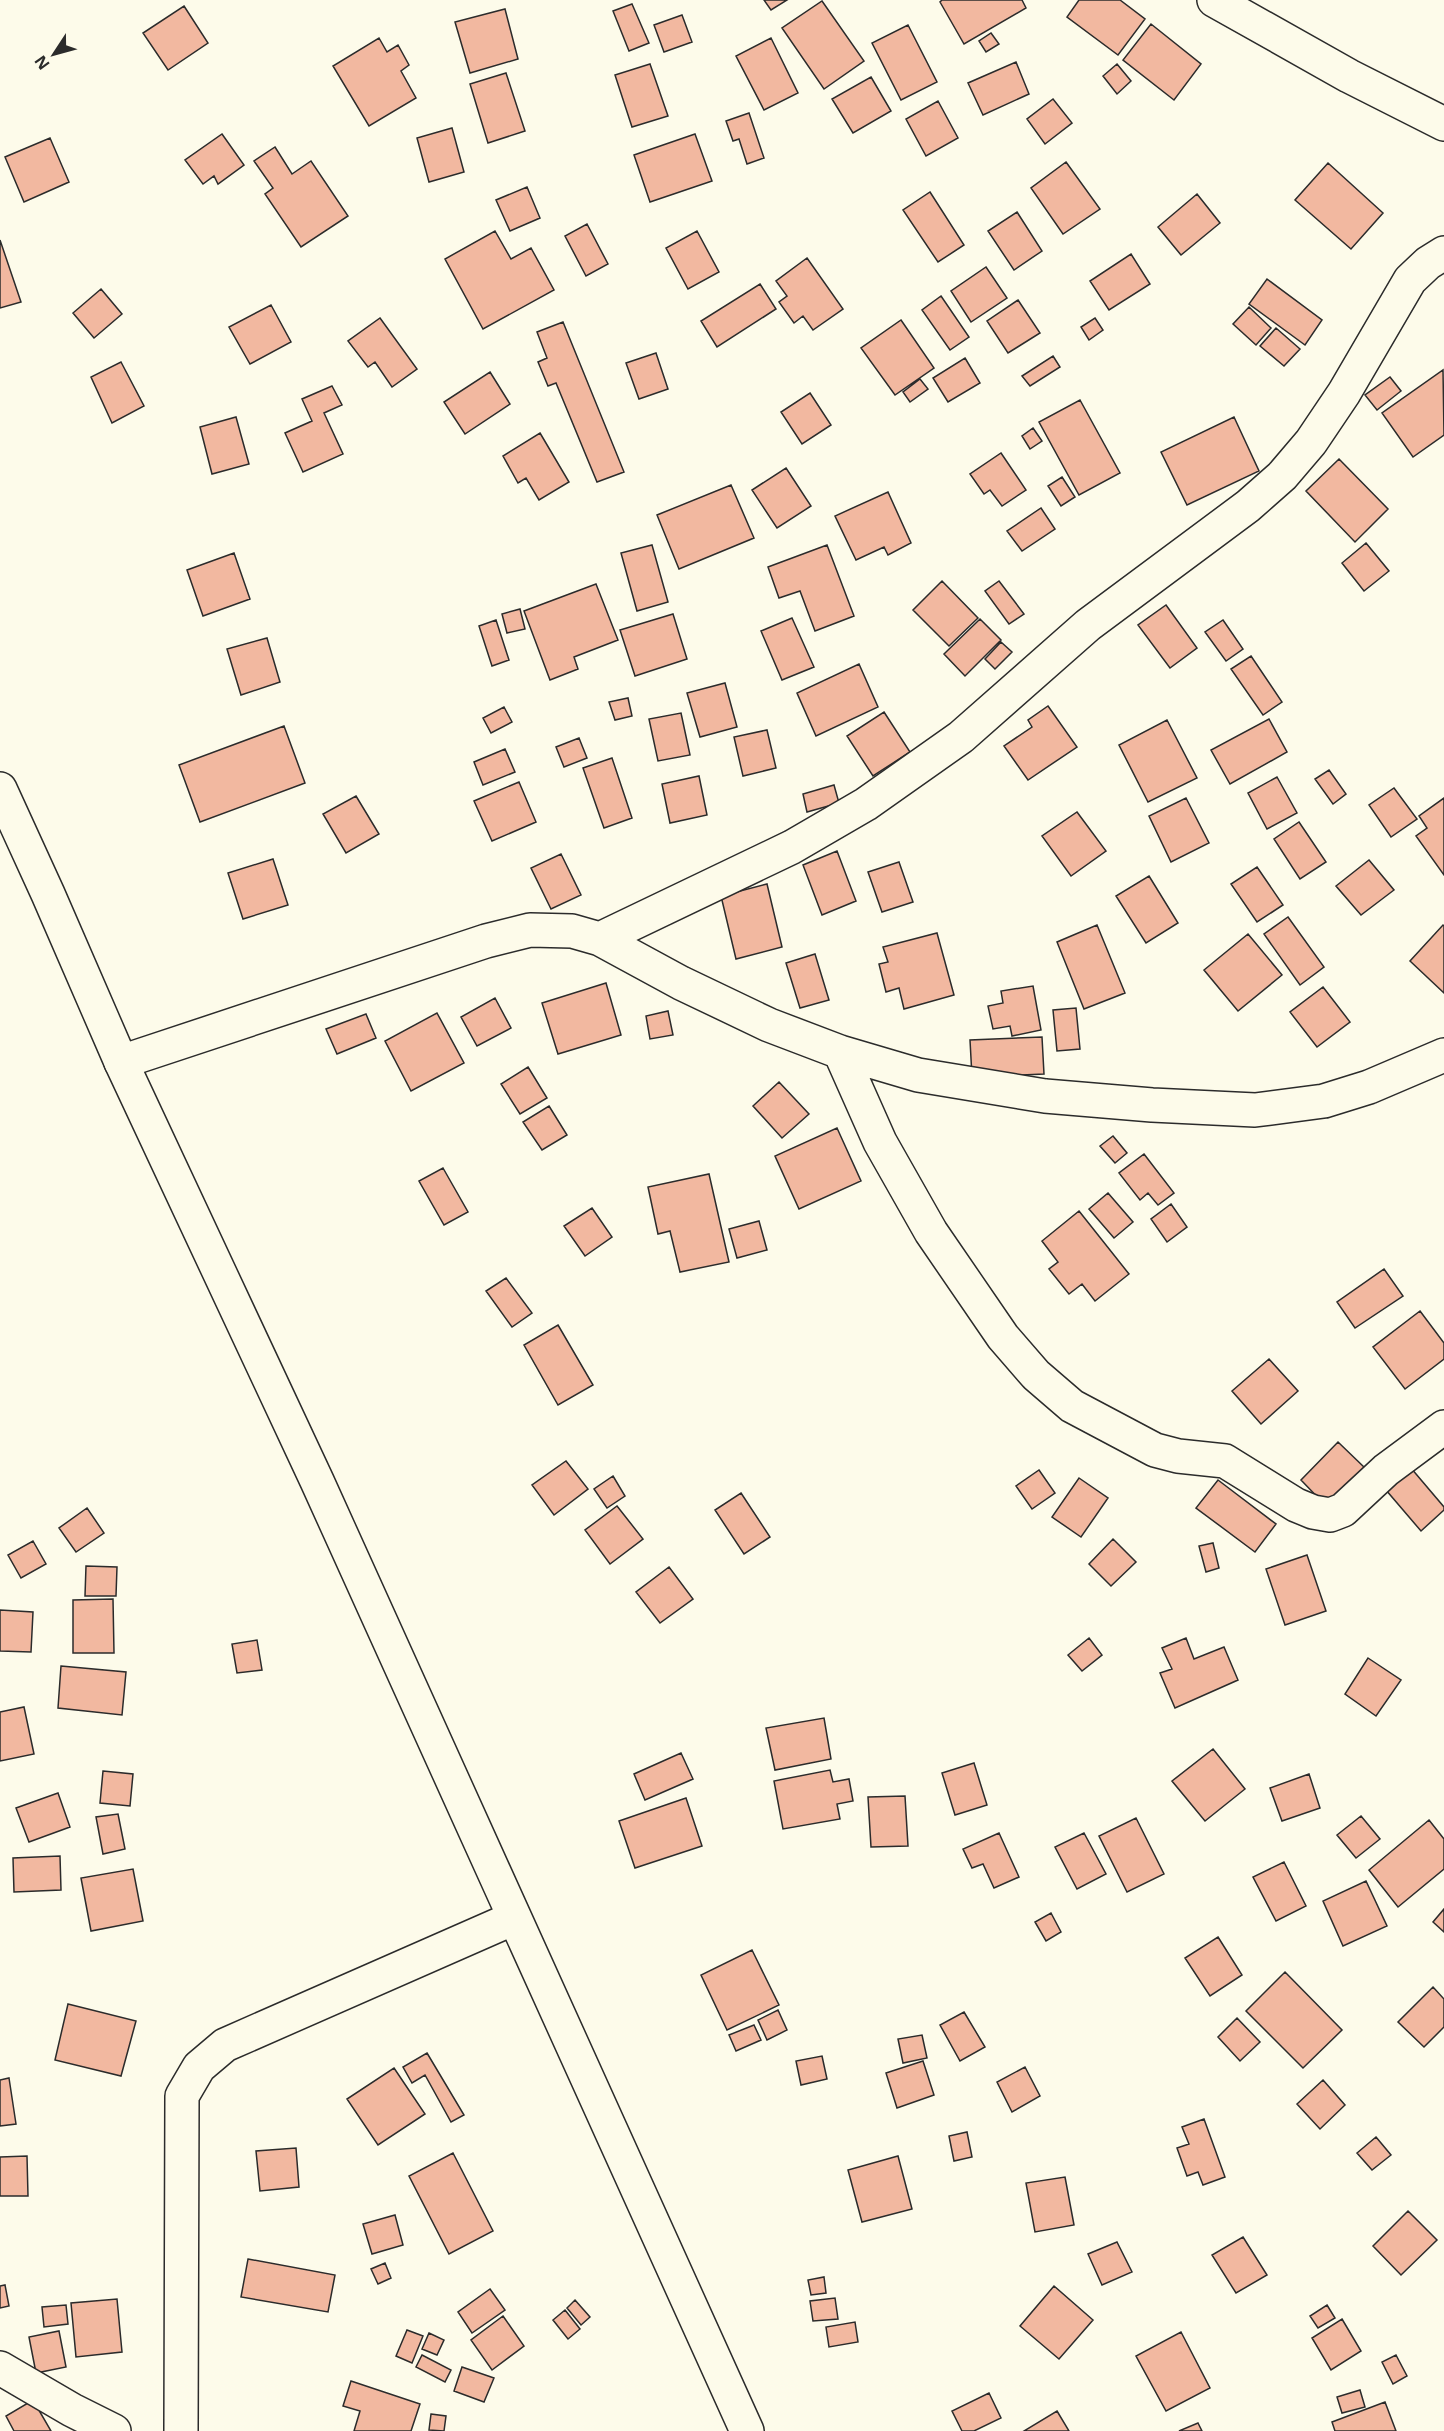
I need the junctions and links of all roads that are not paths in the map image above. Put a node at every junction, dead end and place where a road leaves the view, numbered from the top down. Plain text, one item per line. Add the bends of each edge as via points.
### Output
1 (1214, 0) edge
2 (1444, 124) edge
3 (1444, 253) edge
4 (0, 789) edge
5 (600, 939) junction
6 (840, 1052) junction
7 (1444, 1055) edge
8 (121, 1062) junction
9 (1444, 1427) edge
10 (514, 1918) junction
11 (0, 2368) edge
12 (114, 2431) edge
13 (181, 2431) edge
14 (747, 2431) edge

1 - 2 street
3 - 5 street via 1410,280 1311,442 1282,476 1248,506 1088,625 961,737 866,804 792,847
4 - 8 street
5 - 6 street via 769,1025
5 - 8 street via 572,932 530,930 486,941
6 - 7 street via 918,1075 1044,1096 1255,1110 1324,1101
6 - 9 street via 880,1142 931,1232 1003,1336 1035,1375 1072,1406 1155,1450 1225,1461 1296,1505 1330,1515 1343,1510 1386,1470
8 - 10 street via 317,1481
10 - 13 street via 225,2045 199,2067 182,2096
10 - 14 street
11 - 12 street

